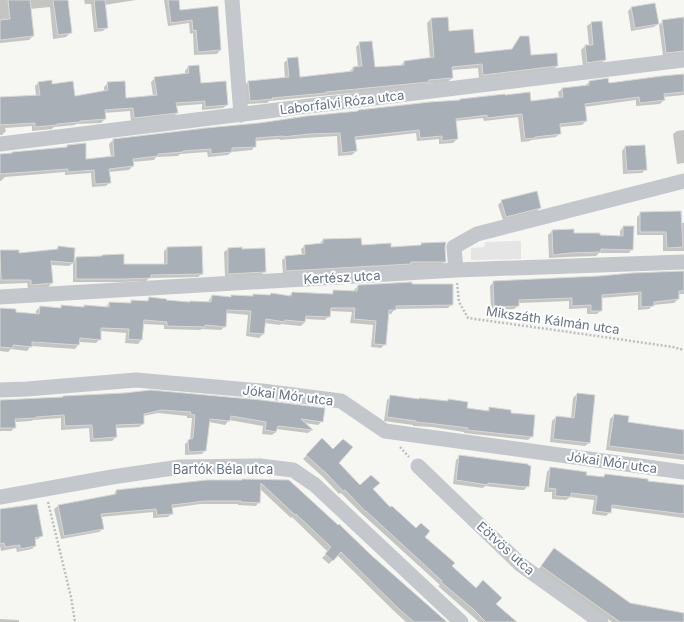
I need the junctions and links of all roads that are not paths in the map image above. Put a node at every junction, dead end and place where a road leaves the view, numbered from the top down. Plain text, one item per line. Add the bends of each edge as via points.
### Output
1 (232, 0) edge
2 (684, 60) edge
3 (241, 115) junction
4 (0, 144) edge
5 (684, 181) edge
6 (684, 262) edge
7 (456, 270) junction
8 (0, 297) edge
9 (0, 390) edge
10 (418, 466) dead end
11 (684, 472) edge
12 (0, 497) edge
13 (461, 622) edge
14 (601, 622) edge

1 - 3 street
2 - 3 street, Laborfalvi Róza utca
3 - 4 street, Laborfalvi Róza utca
5 - 7 street via 477,234 454,247
6 - 7 street, Kertész utca
7 - 8 street, Kertész utca
9 - 11 street, Jókai Mór utca via 136,380 262,391 341,401 385,431
10 - 14 street, Eötvös utca via 521,565
12 - 13 street, Bartók Béla utca via 180,467 260,466 292,470 315,485

